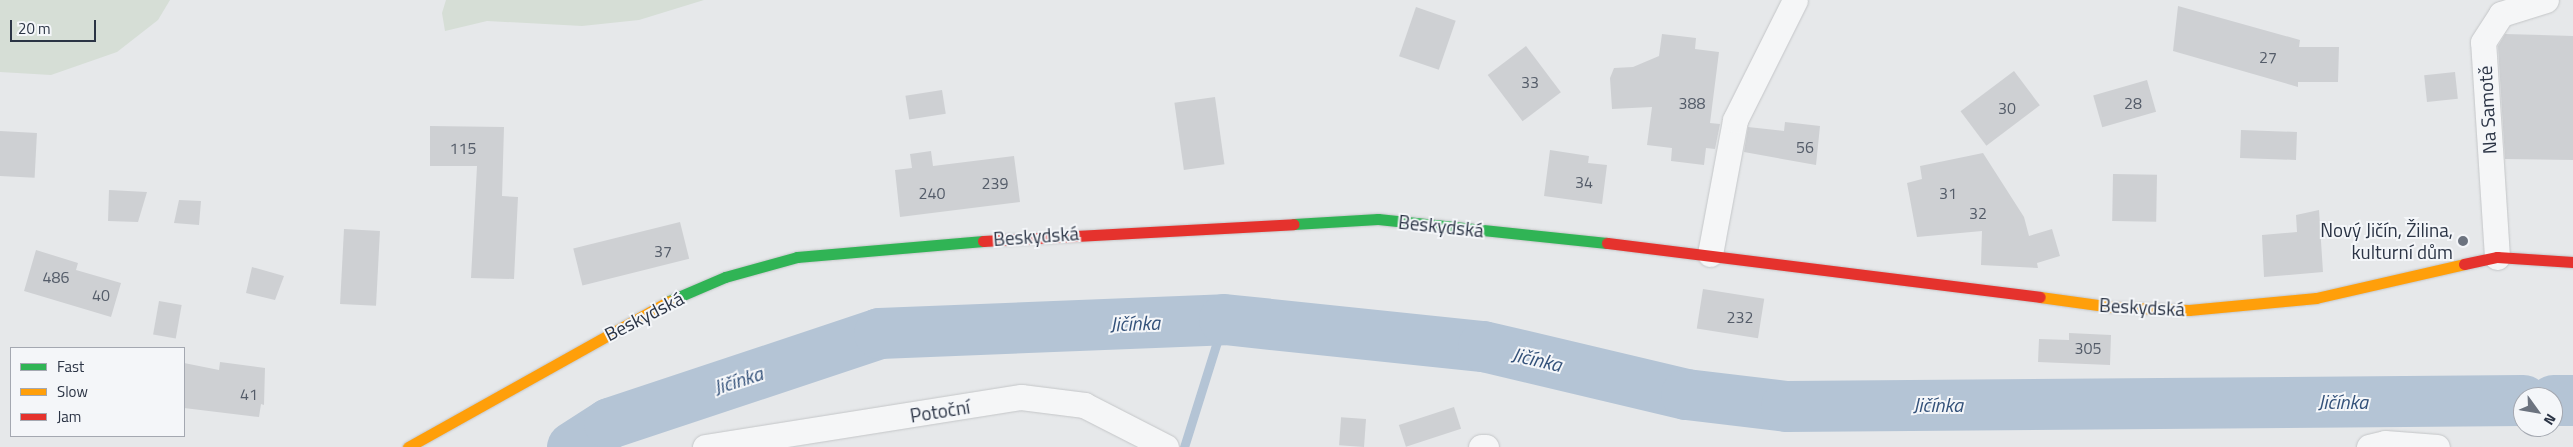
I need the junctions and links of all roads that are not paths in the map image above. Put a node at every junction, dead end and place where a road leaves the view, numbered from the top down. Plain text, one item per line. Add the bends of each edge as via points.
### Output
1 (1795, 0) edge
2 (2546, 0) edge
3 (1710, 254) junction
4 (2497, 257) junction
5 (2573, 262) edge
6 (408, 447) edge
7 (705, 447) edge
8 (1166, 447) edge
9 (1481, 447) edge
10 (1486, 447) edge
11 (2369, 447) edge
12 (2437, 447) edge

1 - 3 street via 1734,120
2 - 4 street, Na Samotě via 2501,14 2484,42
3 - 4 street, Beskydská via 2112,307 2189,310 2316,298
3 - 6 street, Beskydská via 1378,219 901,245 797,257 725,277 666,302
4 - 5 street, Beskydská
7 - 8 street, Potoční via 1022,397 1084,405
9 - 10 street
11 - 12 street via 2385,443

